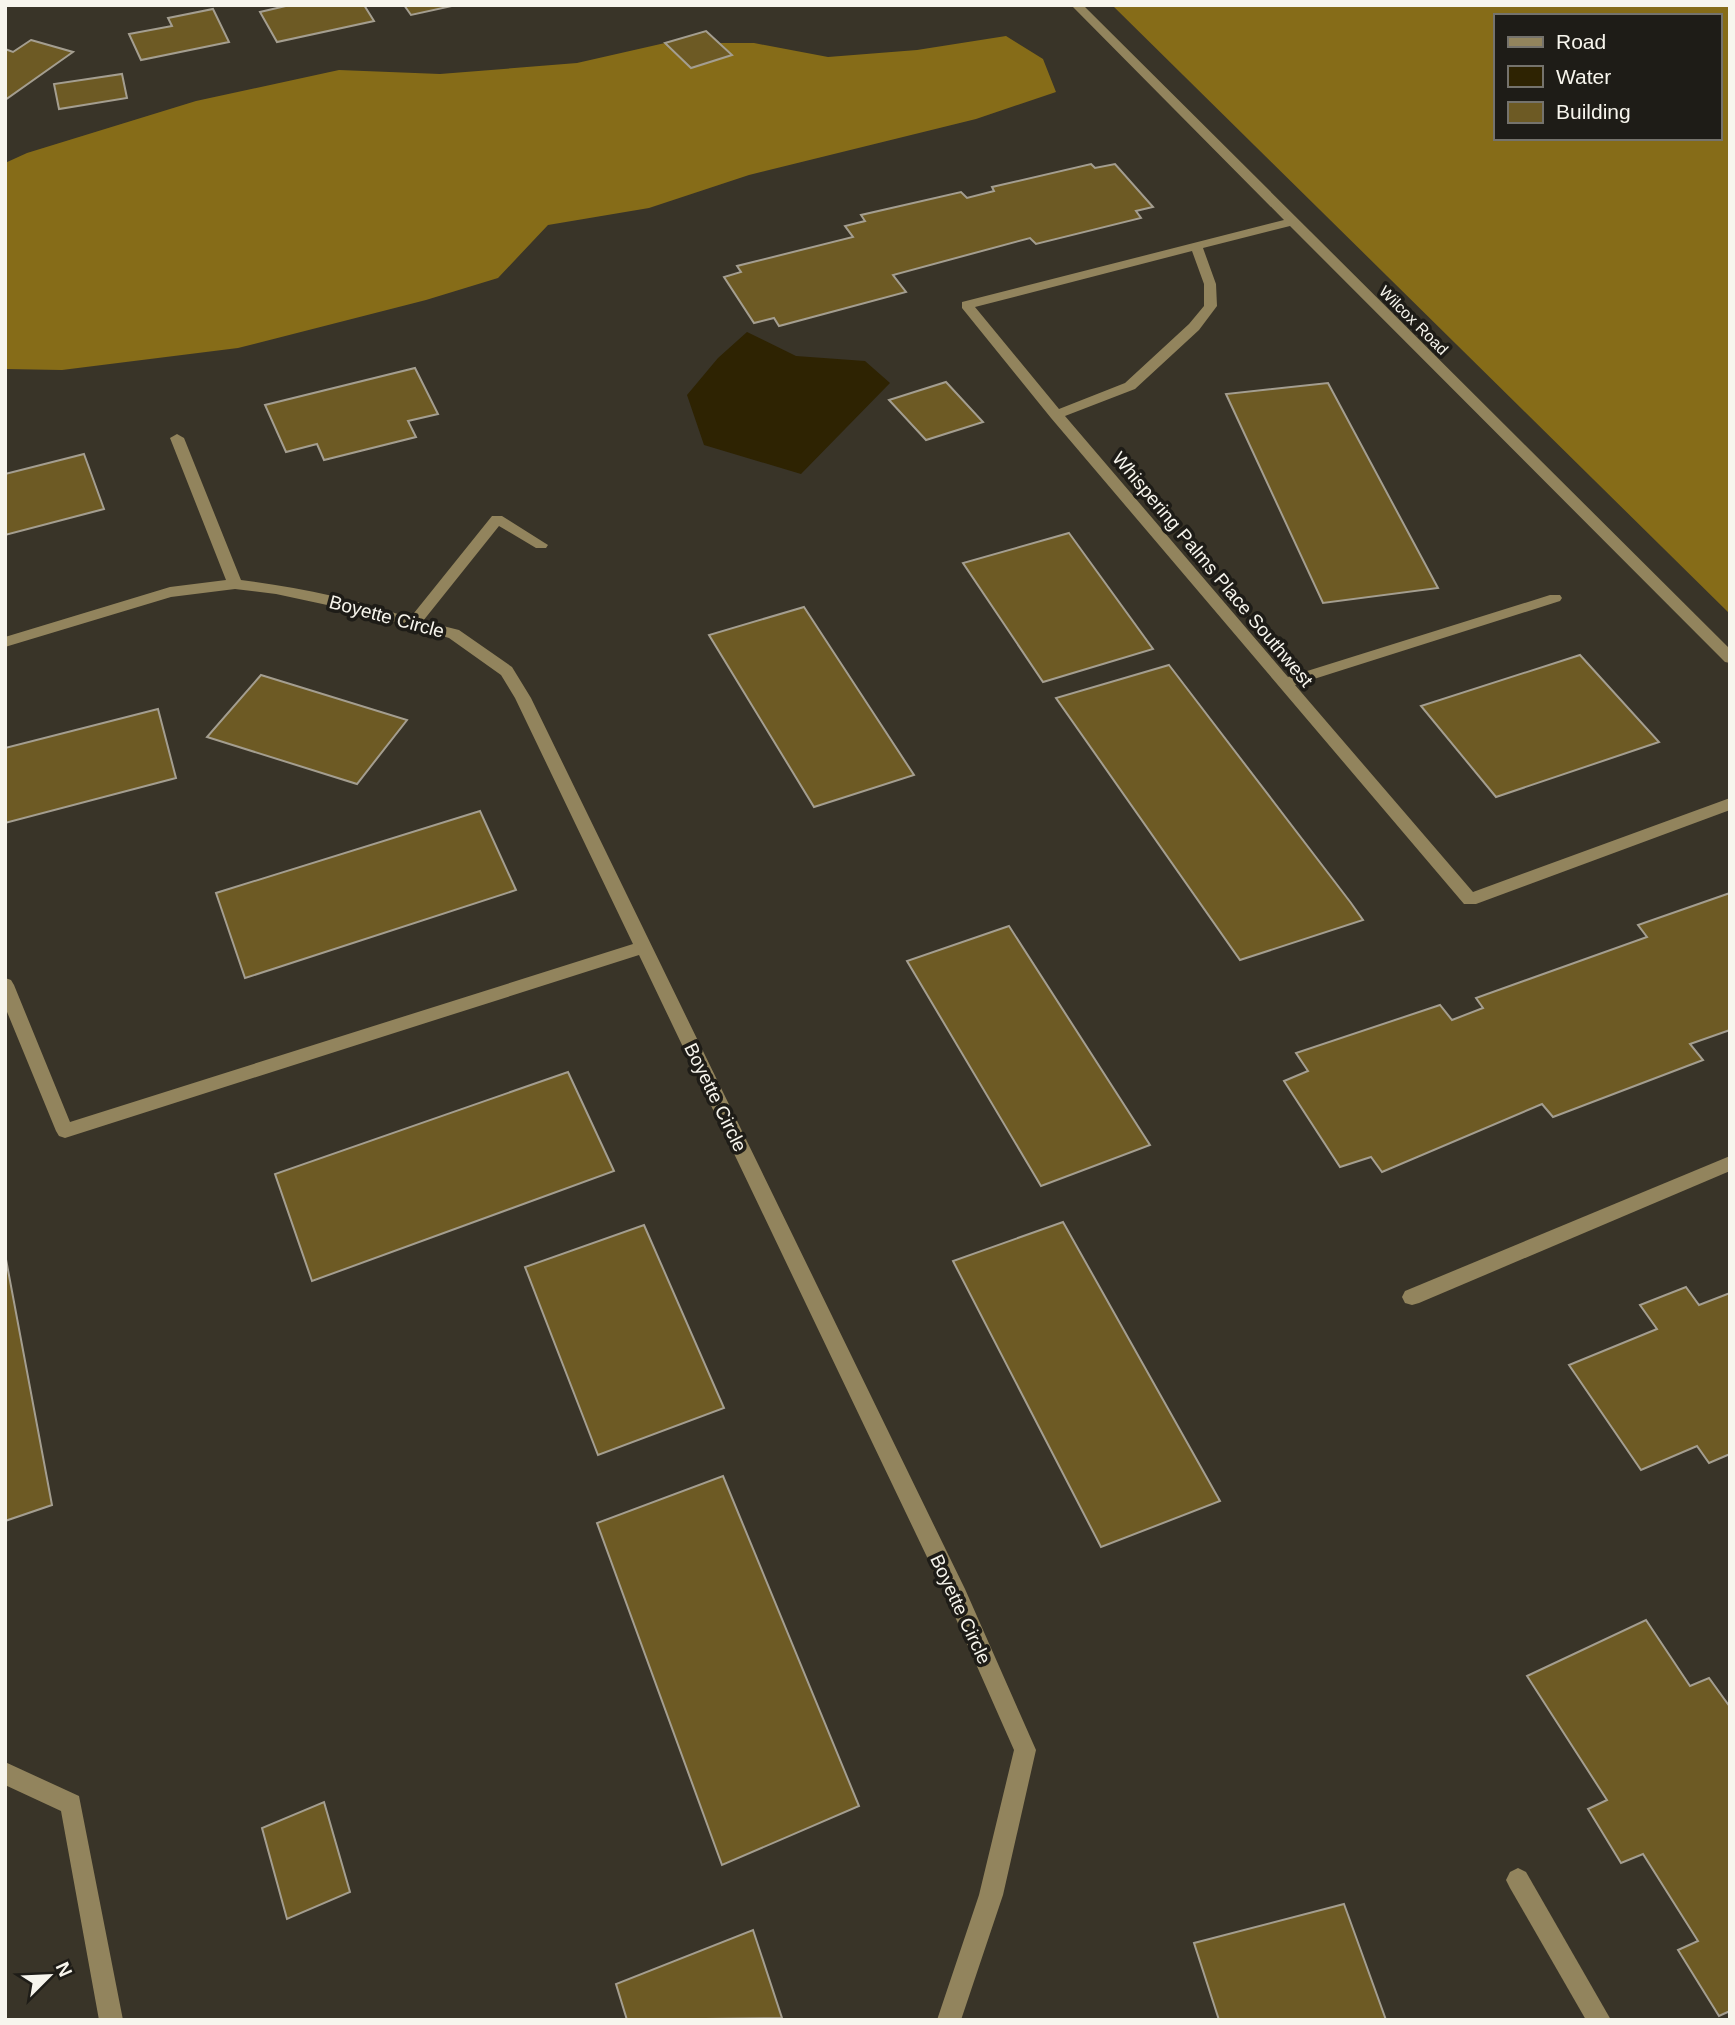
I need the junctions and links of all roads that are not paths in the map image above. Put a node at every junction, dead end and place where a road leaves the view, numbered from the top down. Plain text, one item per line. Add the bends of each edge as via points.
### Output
1 (1076, 5) edge
2 (1291, 222) junction
3 (1196, 246) junction
4 (1056, 415) junction
5 (177, 438) dead end
6 (541, 545) dead end
7 (235, 584) junction
8 (1555, 598) dead end
9 (413, 624) junction
10 (5, 642) edge
11 (1730, 658) edge
12 (1285, 683) junction
13 (1730, 804) edge
14 (643, 947) junction
15 (5, 985) edge
16 (1730, 1163) edge
17 (1412, 1297) dead end
18 (5, 1773) edge
19 (1518, 1880) dead end
20 (111, 2020) edge
21 (949, 2020) edge
22 (1599, 2020) edge

1 - 2 street, Wilcox Road
2 - 3 street, Whispering Palms Place Southwest
2 - 11 street, Wilcox Road
3 - 4 street via 1210,284 1211,306 1194,327 1130,386
3 - 4 street, Whispering Palms Place Southwest via 967,305
4 - 12 street, Whispering Palms Place Southwest
5 - 7 street
6 - 9 street via 497,519
7 - 9 street, Boyette Circle via 372,610
7 - 10 street, Boyette Circle via 170,592
8 - 12 street
9 - 14 street, Boyette Circle via 454,634 508,671
12 - 13 street, Whispering Palms Place Southwest via 1470,900
14 - 15 street via 65,1131
14 - 21 street, Boyette Circle via 957,1596 1025,1751 991,1895
16 - 17 street
18 - 20 street via 71,1804
19 - 22 street

